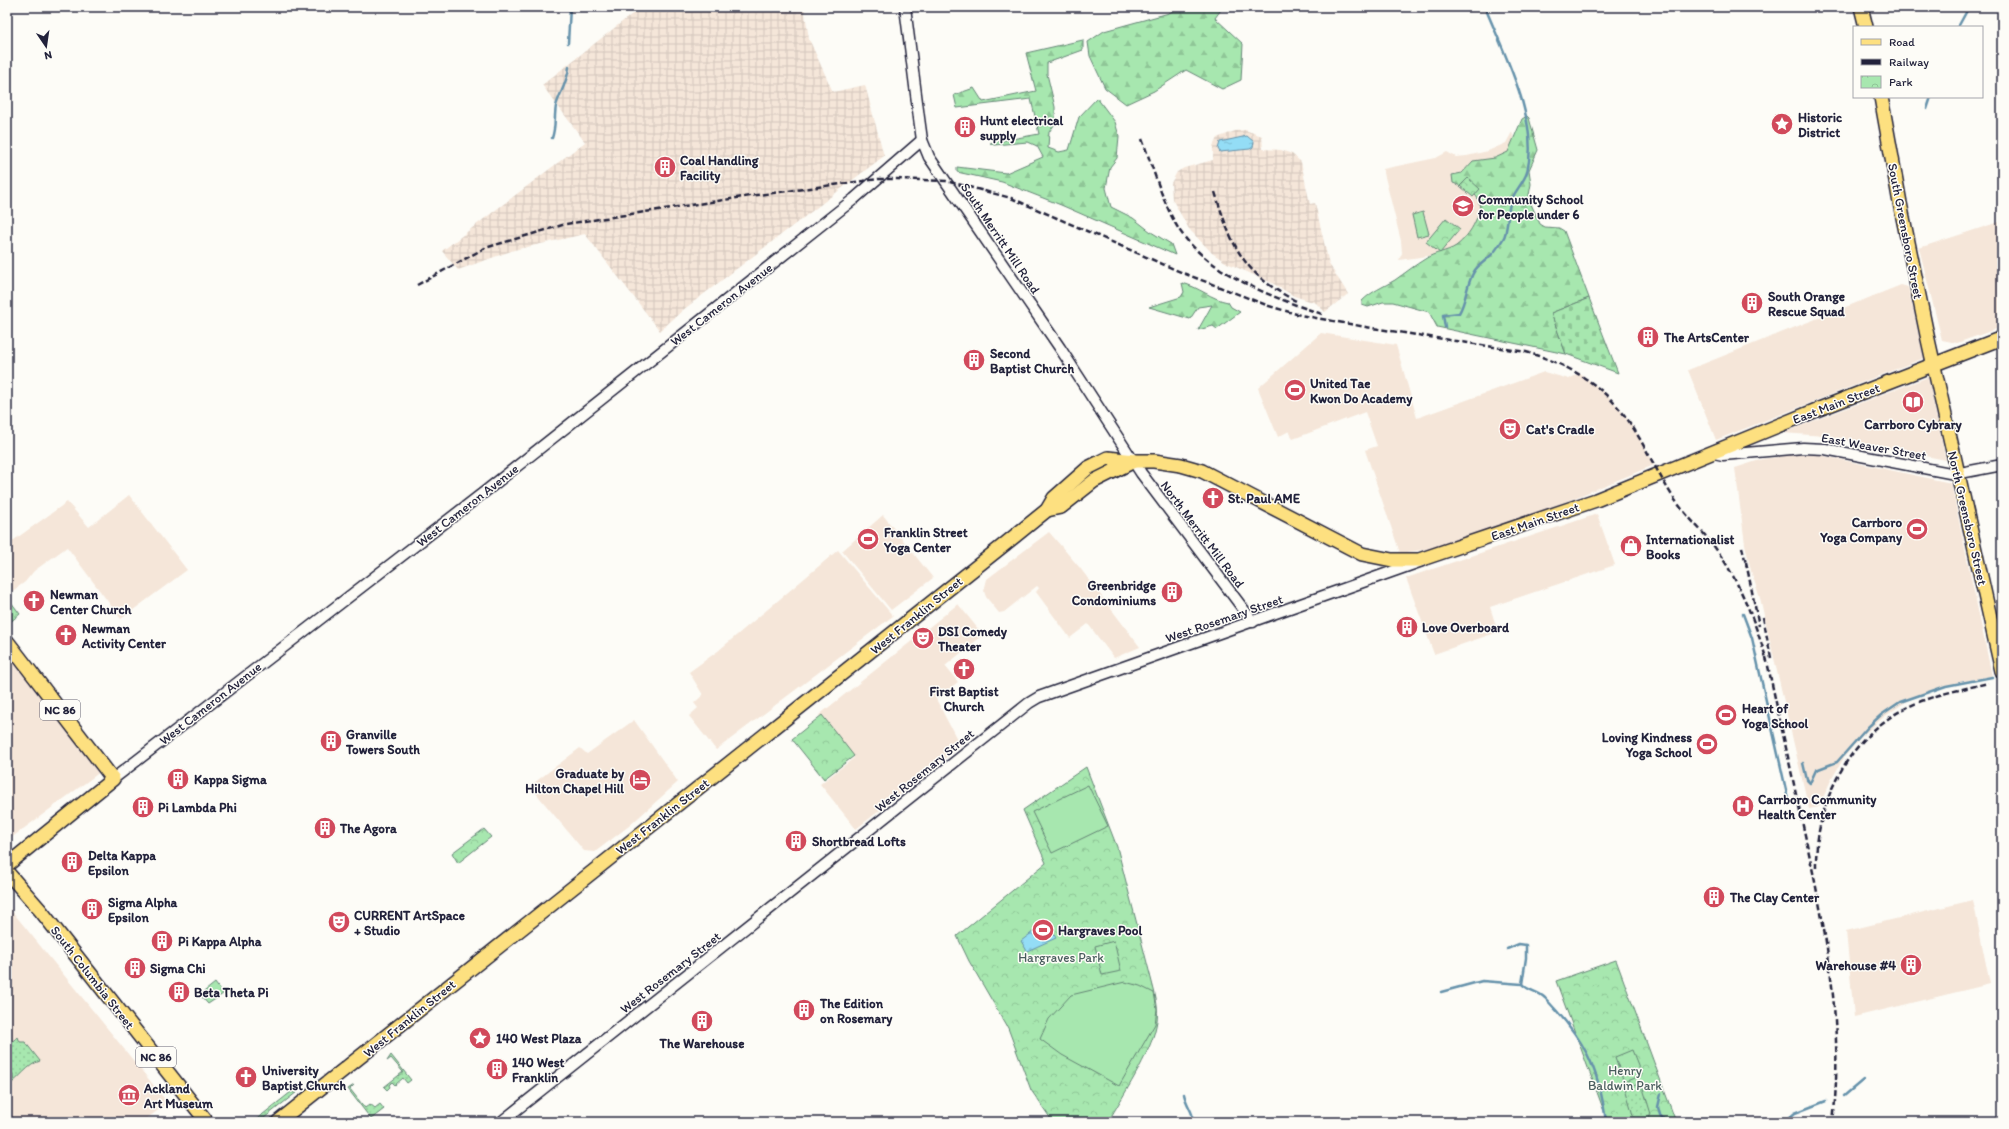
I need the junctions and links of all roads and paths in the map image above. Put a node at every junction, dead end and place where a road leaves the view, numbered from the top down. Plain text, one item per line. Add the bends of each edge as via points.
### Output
1 (905, 7) edge
2 (1862, 7) edge
3 (1866, 26) edge
4 (1881, 98) edge
5 (922, 140) junction
6 (2002, 338) edge
7 (1934, 365) junction
8 (1714, 453) junction
9 (1134, 462) junction
10 (2002, 465) edge
11 (1959, 474) junction
12 (1429, 558) junction
13 (1253, 622) junction
14 (7, 641) edge
15 (2002, 671) edge
16 (114, 779) junction
17 (7, 865) edge
18 (7, 872) edge
19 (207, 1122) edge
20 (278, 1122) edge
21 (501, 1122) edge

1 - 5 street, South Merritt Mill Road
2 - 3 main road
4 - 7 main road, South Greensboro Street
5 - 9 street, South Merritt Mill Road via 929,157 1060,348
5 - 16 street, West Cameron Avenue via 854,199 486,490
6 - 7 main road, East Main Street
7 - 8 main road, East Main Street via 1721,448
7 - 11 main road, North Greensboro Street
8 - 11 street, East Weaver Street via 1724,455 1803,448 1825,449
8 - 12 main road, East Main Street via 1596,500
9 - 12 main road, East Main Street via 1177,464 1206,472 1362,554 1400,561
9 - 13 street, North Merritt Mill Road
9 - 20 main road, West Franklin Street via 1094,481 1061,507 1047,510
10 - 11 street
11 - 15 main road, North Greensboro Street
12 - 13 street, West Rosemary Street
13 - 21 street, West Rosemary Street via 1039,697 1029,703
14 - 16 main road, NC 86
16 - 17 main road, West Cameron Avenue
18 - 19 main road, South Columbia Street / NC 86 via 41,911

